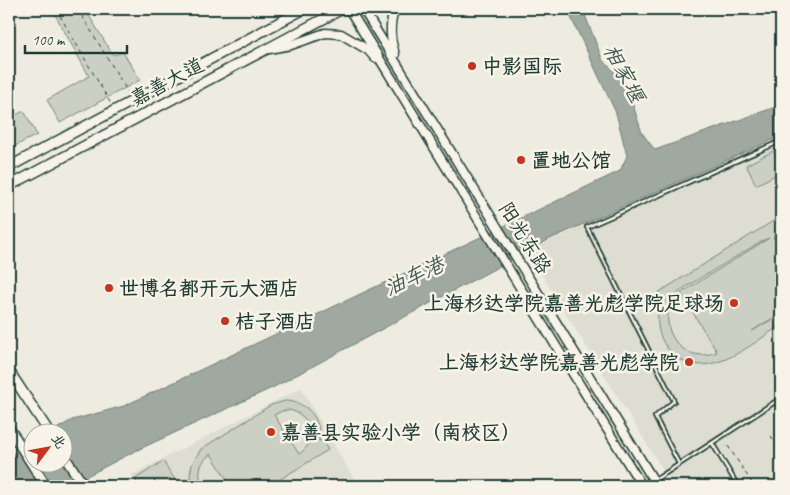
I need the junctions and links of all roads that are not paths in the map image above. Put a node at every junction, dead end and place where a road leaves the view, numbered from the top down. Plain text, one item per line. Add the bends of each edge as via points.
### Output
1 (294, 9) edge
2 (304, 9) edge
3 (342, 9) edge
4 (349, 9) edge
5 (363, 9) edge
6 (395, 9) edge
7 (272, 26) junction
8 (265, 50) junction
9 (400, 67) junction
10 (388, 73) junction
11 (781, 141) edge
12 (9, 167) edge
13 (9, 186) edge
14 (9, 371) edge
15 (781, 398) edge
16 (43, 422) edge
17 (9, 428) edge
18 (712, 443) junction
19 (679, 464) junction
20 (72, 468) edge
21 (656, 483) edge
22 (46, 486) edge
23 (84, 486) edge
24 (642, 486) edge
25 (738, 486) edge

1 - 7 main road via 275,20
2 - 7 main road, 嘉善大道
3 - 8 main road, 嘉善大道
4 - 10 main road, 阳光东路
5 - 9 main road, 阳光东路
6 - 9 main road via 390,41
7 - 12 main road, 嘉善大道
8 - 10 main road via 291,46 325,33 341,34 368,50
8 - 13 main road, 嘉善大道
9 - 21 main road, 阳光东路
10 - 24 main road, 阳光东路
11 - 19 lane via 587,227 674,401 655,417
14 - 16 main road
15 - 18 lane
17 - 22 main road
18 - 19 lane
18 - 25 lane
19 - 21 lane
20 - 23 main road

